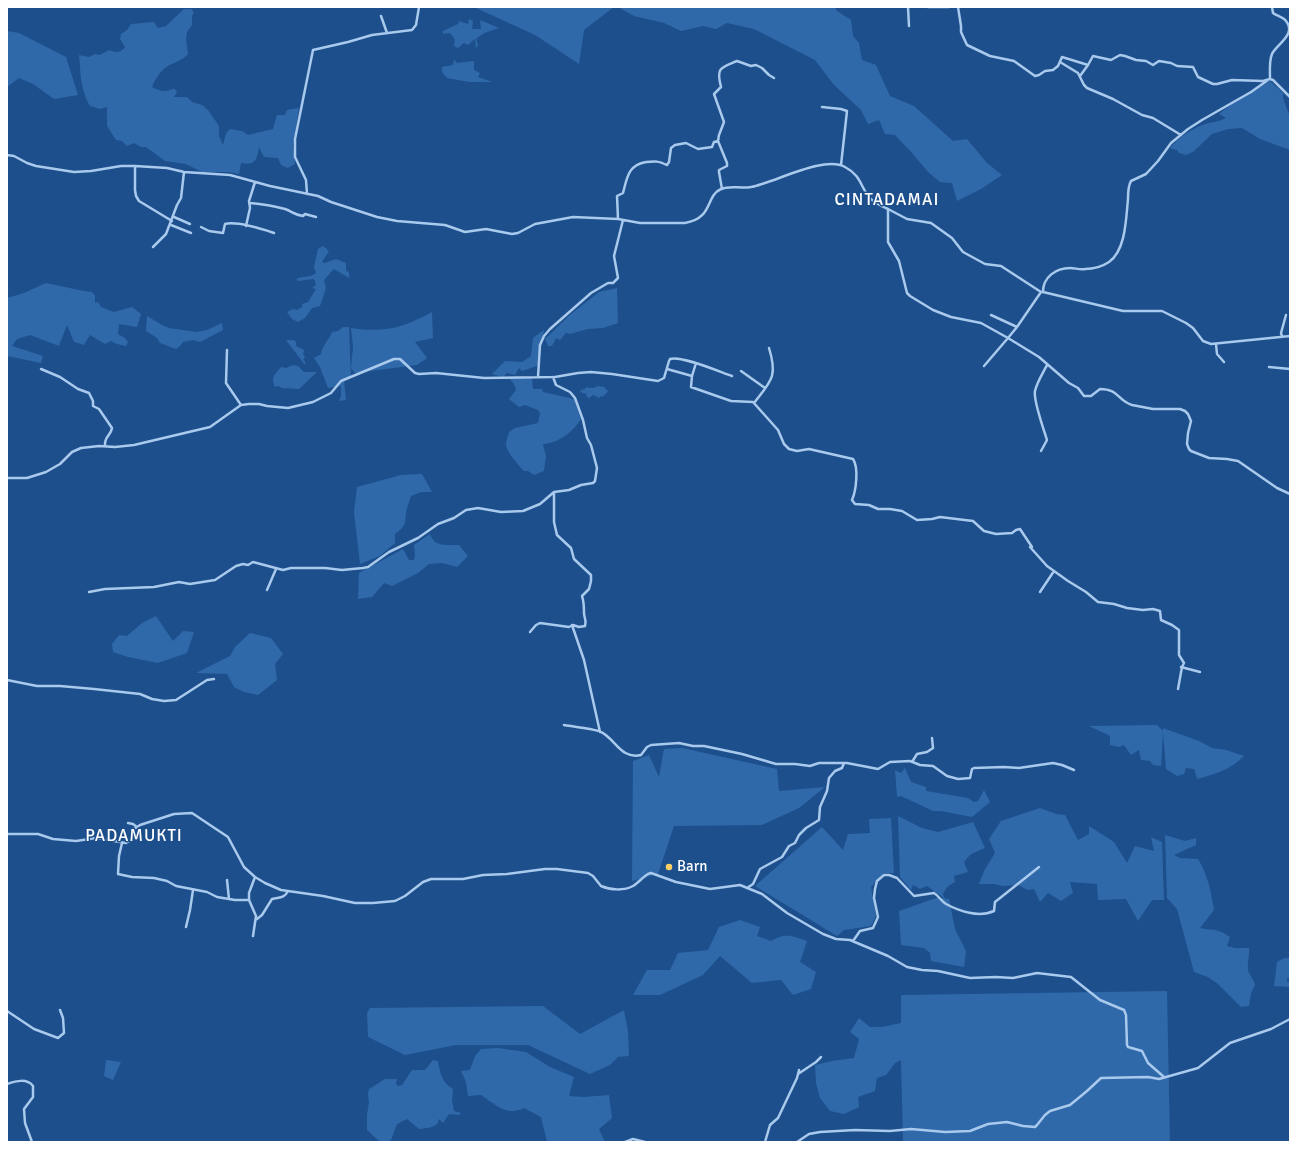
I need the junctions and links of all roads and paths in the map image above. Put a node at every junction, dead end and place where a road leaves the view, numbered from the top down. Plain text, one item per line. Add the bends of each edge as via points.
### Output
1 (419, 7) edge
2 (908, 7) edge
3 (928, 7) edge
4 (949, 7) edge
5 (958, 7) edge
6 (1272, 7) edge
7 (381, 16) dead end
8 (1289, 22) edge
9 (909, 26) dead end
10 (387, 33) junction
11 (1088, 65) junction
12 (1058, 66) junction
13 (1080, 76) junction
14 (774, 78) dead end
15 (1269, 80) junction
16 (1290, 97) edge
17 (822, 108) dead end
18 (1181, 134) junction
19 (718, 141) junction
20 (7, 155) edge
21 (841, 165) junction
22 (135, 166) junction
23 (184, 172) junction
24 (255, 182) junction
25 (722, 189) junction
26 (307, 194) junction
27 (250, 203) junction
28 (888, 209) junction
29 (174, 217) junction
30 (316, 217) dead end
31 (618, 219) junction
32 (623, 220) junction
33 (172, 221) junction
34 (190, 224) dead end
35 (170, 225) junction
36 (246, 226) junction
37 (200, 227) dead end
38 (191, 232) dead end
39 (274, 233) dead end
40 (153, 247) dead end
41 (1042, 292) junction
42 (991, 314) dead end
43 (1286, 315) dead end
44 (1017, 327) junction
45 (1282, 336) junction
46 (1290, 336) edge
47 (1008, 338) junction
48 (1216, 344) junction
49 (769, 348) dead end
50 (227, 350) dead end
51 (1224, 362) dead end
52 (696, 363) junction
53 (1047, 365) junction
54 (984, 366) dead end
55 (1269, 367) dead end
56 (667, 369) junction
57 (1290, 369) edge
58 (41, 370) dead end
59 (741, 371) dead end
60 (692, 376) junction
61 (732, 376) dead end
62 (538, 377) junction
63 (553, 377) junction
64 (765, 388) junction
65 (754, 403) junction
66 (241, 405) junction
67 (105, 446) junction
68 (1041, 451) dead end
69 (7, 478) edge
70 (554, 492) junction
71 (1290, 494) edge
72 (276, 569) junction
73 (1054, 571) junction
74 (267, 590) dead end
75 (89, 592) dead end
76 (1040, 592) dead end
77 (572, 625) junction
78 (530, 632) dead end
79 (1182, 667) junction
80 (1200, 672) dead end
81 (214, 679) dead end
82 (7, 680) edge
83 (1178, 689) dead end
84 (564, 725) dead end
85 (600, 732) junction
86 (932, 738) dead end
87 (912, 762) junction
88 (844, 763) junction
89 (1074, 770) dead end
90 (128, 823) dead end
91 (137, 827) junction
92 (7, 834) edge
93 (122, 843) junction
94 (1039, 868) dead end
95 (254, 877) junction
96 (227, 880) dead end
97 (746, 888) junction
98 (193, 890) junction
99 (288, 891) junction
100 (228, 899) junction
101 (249, 900) junction
102 (256, 919) junction
103 (186, 927) dead end
104 (253, 936) dead end
105 (853, 941) junction
106 (60, 1010) dead end
107 (7, 1011) edge
108 (1290, 1019) edge
109 (821, 1057) dead end
110 (1164, 1077) junction
111 (7, 1084) edge
112 (32, 1142) edge
113 (625, 1142) edge
114 (645, 1142) edge
115 (765, 1142) edge
116 (797, 1142) edge

1 - 10 street via 415,28
2 - 9 street
3 - 4 street
5 - 12 street via 961,32 967,45 990,56 1014,61 1035,76 1053,71
6 - 8 street via 1273,13
7 - 10 street
8 - 15 street via 1288,37 1270,58
10 - 26 street via 313,50 295,139 296,157 306,180
11 - 12 street via 1064,57
11 - 13 street
11 - 15 street via 1092,56 1111,60 1120,55 1153,64 1159,61 1193,67 1198,77 1213,84 1232,80
12 - 13 street via 1059,62 1062,62
13 - 18 street via 1087,88 1143,116 1153,118
14 - 19 street via 756,65 751,66 737,61 720,70 718,74 721,87 714,94 724,122
15 - 16 street via 1273,80
15 - 18 street
17 - 21 street via 847,111
18 - 41 street via 1146,174 1132,179 1124,232 1115,256 1109,262 1085,270 1070,268 1054,271
19 - 25 street via 727,164 719,172
19 - 31 street via 714,142 712,147 702,149 688,144 675,145 671,148 667,165 657,160 633,167 627,176 623,193 617,198
20 - 22 street via 27,164 74,172
21 - 25 street via 822,166 750,188 737,186
21 - 28 street via 851,170 871,199
22 - 23 street
22 - 33 street via 136,196 139,201
23 - 24 street via 230,175
23 - 29 street via 182,198
24 - 26 street
24 - 27 street
25 - 32 street via 714,196 706,212 692,222 640,223
26 - 31 street via 396,221 445,225 465,232 486,229 512,234 535,224 573,217
27 - 30 street via 273,206 297,216 308,214
27 - 36 street
28 - 41 street via 907,220 931,223 968,254 985,264 1001,266
28 - 47 street via 888,242 899,261 907,293 933,310 951,317 981,323
29 - 33 street
29 - 34 street
31 - 32 street
32 - 62 street via 614,260 618,278 591,293 550,328 540,345
33 - 35 street
35 - 38 street
35 - 40 street via 166,235
36 - 37 street via 227,223 224,225 224,232 219,233
36 - 39 street
41 - 44 street
41 - 48 street via 1123,311 1162,312 1186,323 1205,342
42 - 44 street
43 - 45 street
44 - 47 street
45 - 46 street
45 - 48 street
47 - 53 street
47 - 54 street
48 - 51 street via 1217,354
49 - 64 street via 774,368
50 - 66 street via 226,383
52 - 56 street via 672,358
52 - 60 street
52 - 61 street
53 - 68 street via 1035,393 1046,438 1046,444
53 - 71 street via 1078,388 1084,396 1091,396 1100,389 1109,389 1132,405 1185,411 1191,421 1188,433 1191,451 1209,458 1238,461
55 - 57 street
56 - 60 street
56 - 63 street via 664,378 658,381 591,372
58 - 67 street via 90,393 93,406 99,409 112,428 105,438
59 - 64 street
60 - 65 street via 691,387 731,401
62 - 63 street
62 - 66 street via 484,378 436,373 419,374 400,359 394,359 348,377 341,381 332,393 313,402 288,408 259,404
63 - 70 street via 556,385 574,396 597,470 593,483
64 - 65 street
65 - 73 street via 778,430 789,449 809,449 854,460 856,488 852,501 855,504 902,511 917,520 940,517 972,521 984,531 996,534 1012,533 1020,529 1046,566
66 - 67 street via 210,426 134,445
67 - 69 street via 75,450 60,464 42,474
70 - 72 street via 535,507 523,511 501,512 476,508 466,510 389,552 368,567 342,570
70 - 77 street via 554,522 557,535 571,548 574,559 590,573 591,578 589,589 582,596 586,625
72 - 74 street
72 - 75 street via 253,562 236,566 215,580
73 - 76 street
73 - 79 street via 1098,602 1160,611 1161,620 1179,630 1179,655 1184,664
77 - 78 street via 569,627 540,623
77 - 85 street via 584,660
79 - 80 street
79 - 83 street
81 - 82 street via 208,680 176,700 164,701 140,694 37,686
84 - 85 street
85 - 88 street via 626,754 633,755 641,755 650,745 679,743 742,754 773,764 810,766 818,763
86 - 87 street via 933,748 917,754
87 - 88 street via 890,762 878,769
87 - 89 street via 933,766 944,775 960,779 970,778 974,768 1019,768 1053,763
88 - 97 street via 842,768 829,778 819,820 799,835 781,858 760,869 753,884
90 - 91 street
91 - 93 street via 130,842
91 - 95 street via 174,814 192,813 228,837 244,867
92 - 93 street via 38,834 53,839 76,841 96,838
93 - 98 street via 118,874 154,878
94 - 105 street via 995,902 994,911 972,914 945,904 934,893 914,896 897,878 884,875 875,885 874,900 878,916 874,926 860,931
95 - 99 street
95 - 101 street
96 - 100 street
97 - 99 street via 737,885 710,889 676,882 651,873 632,886 612,889 600,886 588,873 545,869 463,879 431,879 423,882 406,896 385,902 355,903
97 - 105 street via 762,894 786,913 823,934
98 - 100 street
98 - 103 street
99 - 102 street via 286,896 272,899 262,915
100 - 101 street
101 - 102 street
102 - 104 street
105 - 110 street via 907,967 965,978 1008,978 1037,973 1071,977 1100,1000 1124,1010 1128,1047 1142,1051 1148,1063
106 - 107 street via 64,1033 58,1038 34,1029
108 - 110 street via 1271,1029 1230,1043 1198,1068
109 - 115 street via 798,1072 780,1114 770,1125
110 - 116 street via 1101,1078 1070,1105 1050,1111 1035,1127 1007,1122 988,1124 970,1131 911,1129 820,1132 809,1134
111 - 112 street via 24,1081 30,1082 33,1086 33,1097 24,1109 25,1124
113 - 114 street via 633,1139

